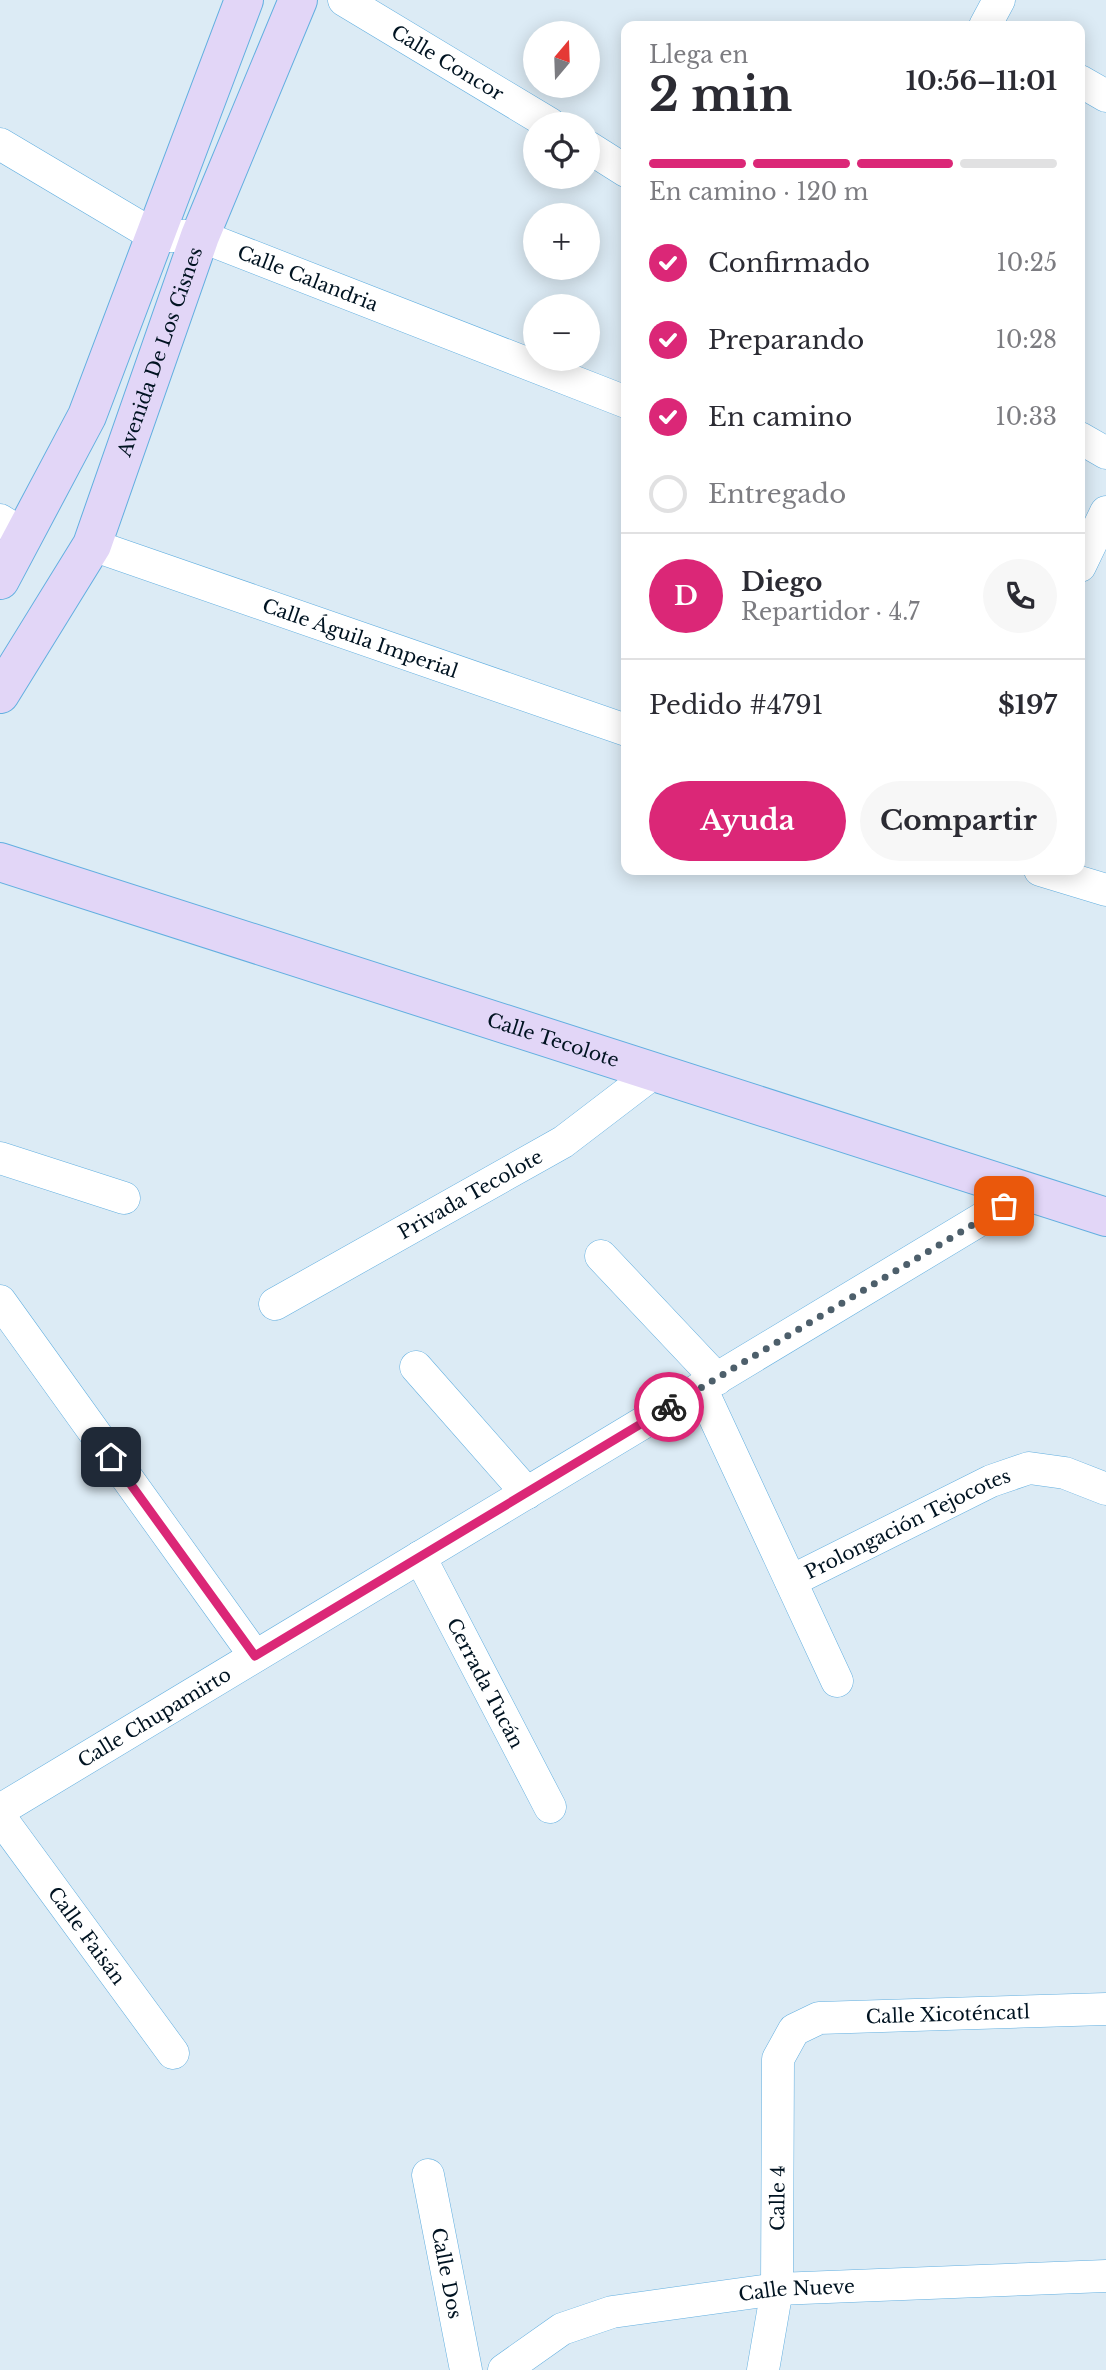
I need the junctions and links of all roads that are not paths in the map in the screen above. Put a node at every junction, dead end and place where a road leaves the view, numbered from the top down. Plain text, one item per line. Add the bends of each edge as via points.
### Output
1 (244, 0) edge
2 (298, 0) edge
3 (344, 0) edge
4 (999, 0) edge
5 (988, 21) edge
6 (1085, 85) edge
7 (1106, 96) edge
8 (530, 112) edge
9 (0, 144) edge
10 (600, 155) edge
11 (621, 168) edge
12 (155, 236) junction
13 (200, 236) junction
14 (621, 400) edge
15 (1085, 441) edge
16 (1106, 453) edge
17 (1106, 512) edge
18 (12, 527) edge
19 (92, 545) junction
20 (1085, 556) edge
21 (0, 580) edge
22 (0, 694) edge
23 (621, 728) edge
24 (0, 862) edge
25 (1056, 875) edge
26 (1106, 890) edge
27 (656, 1071) junction
28 (0, 1158) edge
29 (1028, 1192) junction
30 (124, 1198) dead end
31 (1099, 1209) edge
32 (601, 1256) dead end
33 (0, 1301) edge
34 (275, 1304) dead end
35 (416, 1367) dead end
36 (709, 1383) junction
37 (1106, 1489) edge
38 (527, 1493) junction
39 (420, 1557) junction
40 (791, 1581) junction
41 (255, 1656) junction
42 (837, 1681) dead end
43 (550, 1807) dead end
44 (0, 1810) edge
45 (0, 1817) edge
46 (1106, 2009) edge
47 (794, 2030) joint
48 (173, 2053) dead end
49 (428, 2175) dead end
50 (1106, 2276) edge
51 (777, 2289) junction
52 (466, 2370) edge
53 (504, 2370) edge
54 (763, 2370) edge

1 - 12 street
2 - 13 street, Avenida De Los Cisnes
3 - 8 street, Calle Concor
4 - 5 street
6 - 7 street
9 - 12 street
10 - 11 street
12 - 13 street, Calle Calandria
12 - 18 street via 87,416
13 - 14 street, Calle Calandria
13 - 19 street, Avenida De Los Cisnes
15 - 16 street
17 - 20 street
18 - 21 street
19 - 22 street, Avenida De Los Cisnes
19 - 23 street, Calle Águila Imperial
24 - 27 street, Calle Tecolote
25 - 26 street
27 - 29 street, Calle Tecolote
27 - 34 street, Privada Tecolote via 563,1142
28 - 30 street
29 - 31 street, Calle Tecolote
29 - 36 street, Calle Chupamirto
32 - 36 street
33 - 41 street
35 - 38 street
36 - 38 street, Calle Chupamirto
36 - 40 street
37 - 40 street, Prolongación Tejocotes via 1065,1473 1028,1468 991,1481
38 - 39 street, Calle Chupamirto
39 - 41 street, Calle Chupamirto
39 - 43 street, Cerrada Tucán
40 - 42 street
41 - 44 street, Calle Chupamirto
45 - 48 street, Calle Faisán
46 - 47 street, Calle Xicoténcatl via 819,2018
47 - 51 street, Calle 4 via 778,2059
49 - 52 street, Calle Dos
50 - 51 street, Calle Nueve
51 - 53 street, Calle Nueve via 612,2312 562,2329
51 - 54 street, Calle 4

